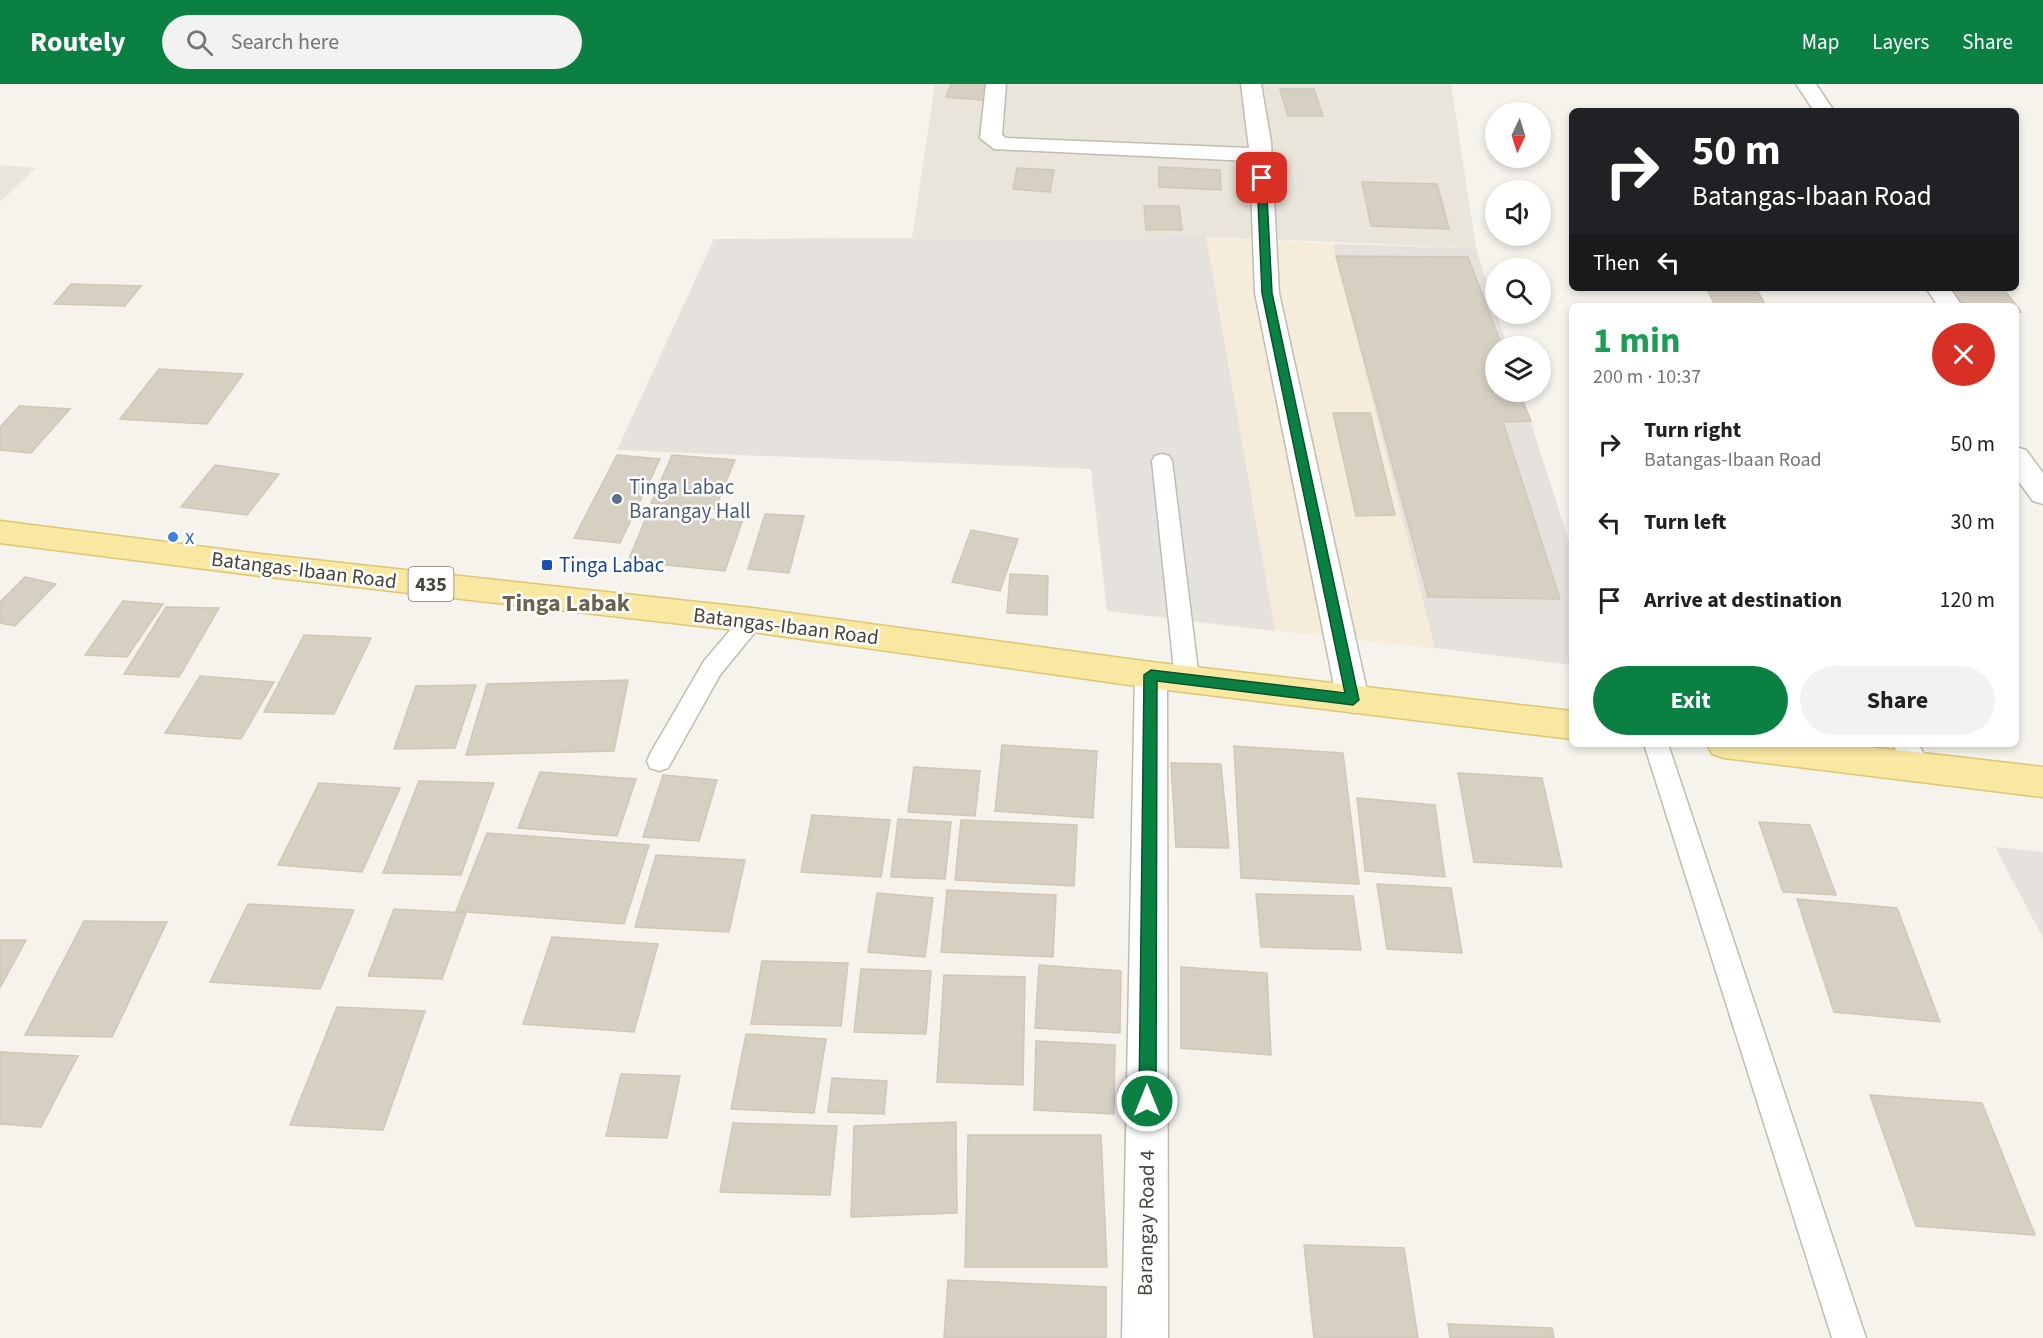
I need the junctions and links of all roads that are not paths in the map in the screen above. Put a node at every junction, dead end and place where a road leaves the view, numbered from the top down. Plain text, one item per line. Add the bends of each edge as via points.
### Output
1 (996, 84) edge
2 (1251, 84) edge
3 (1806, 84) edge
4 (1822, 108) edge
5 (1260, 155) junction
6 (1162, 461) dead end
7 (2019, 461) edge
8 (2043, 494) edge
9 (0, 532) edge
10 (752, 620) junction
11 (1169, 677) junction
12 (1353, 700) junction
13 (1569, 725) edge
14 (1657, 747) edge
15 (1768, 747) edge
16 (1913, 757) edge
17 (659, 761) dead end
18 (2043, 782) edge
19 (1145, 1338) edge
20 (1849, 1338) edge

1 - 5 street via 991,138 1002,144
2 - 5 street
3 - 4 street
5 - 12 street via 1267,293
6 - 11 lane
7 - 8 street
9 - 10 main road, Batangas-Ibaan Road / 435
10 - 11 main road, Batangas-Ibaan Road / 435
10 - 17 lane via 712,668
11 - 12 main road, Batangas-Ibaan Road / 435
11 - 19 street, Barangay Road 4
12 - 13 main road, Batangas-Ibaan Road / 435
14 - 20 lane
15 - 16 main road
16 - 18 main road

